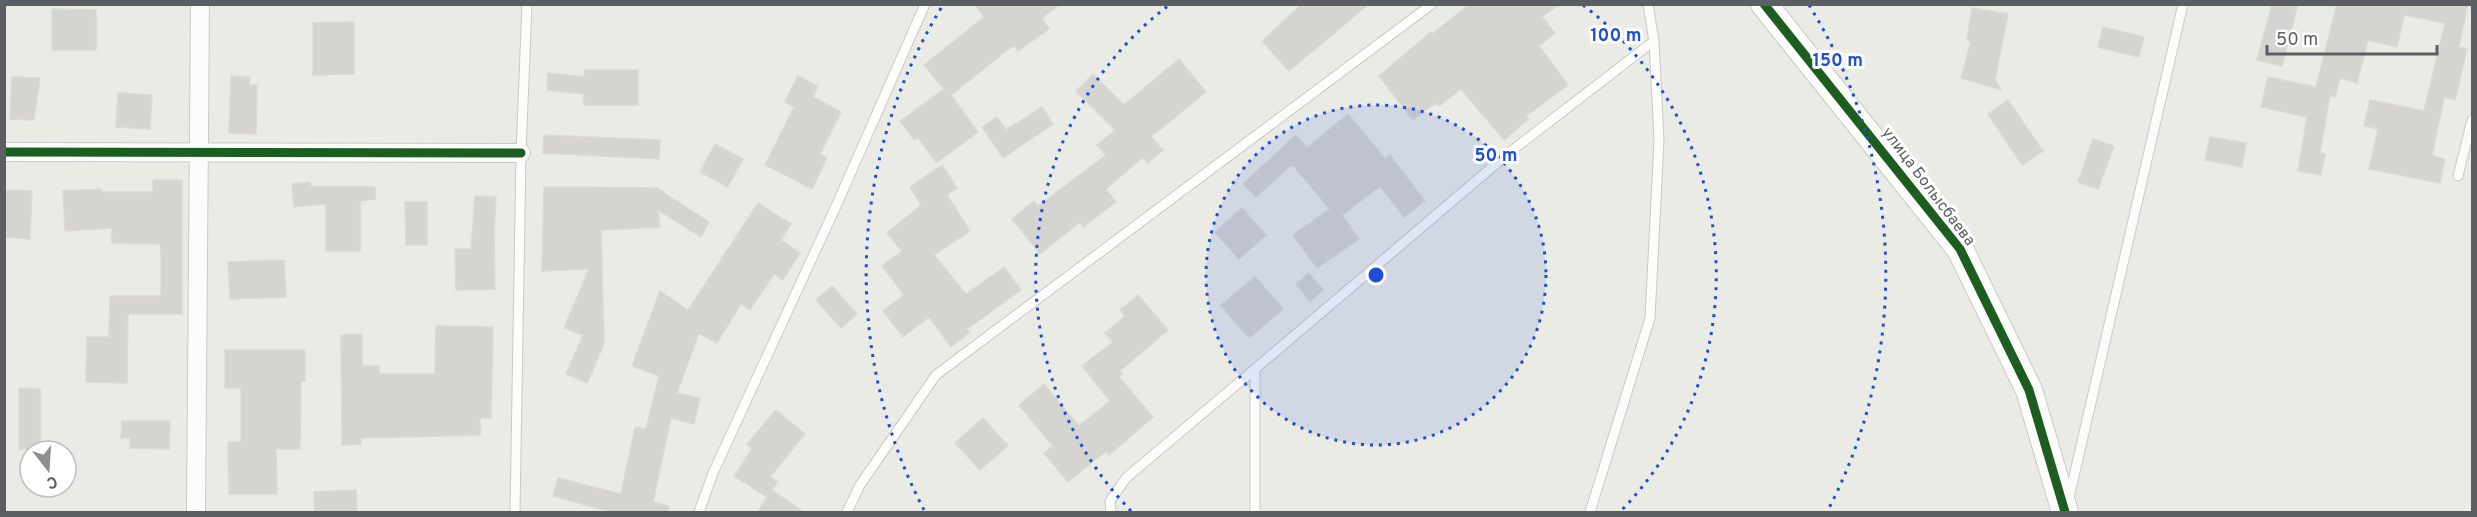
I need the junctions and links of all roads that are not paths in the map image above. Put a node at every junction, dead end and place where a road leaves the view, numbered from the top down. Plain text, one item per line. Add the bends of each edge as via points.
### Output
1 (200, 4) edge
2 (527, 4) edge
3 (1432, 4) edge
4 (1648, 4) edge
5 (1764, 4) edge
6 (2183, 4) edge
7 (925, 5) edge
8 (1654, 41) junction
9 (2472, 120) edge
10 (4, 152) edge
11 (521, 153) junction
12 (196, 154) junction
13 (2458, 176) dead end
14 (1255, 369) junction
15 (196, 513) edge
16 (515, 513) edge
17 (699, 513) edge
18 (847, 513) edge
19 (1110, 513) edge
20 (1255, 513) edge
21 (1590, 513) edge
22 (2065, 513) edge

1 - 12 street
2 - 11 lane
3 - 18 lane via 936,375 860,485
4 - 8 lane
5 - 22 street, улица Болысбаева via 1960,249 2029,390
6 - 22 lane
7 - 17 lane via 712,473
8 - 14 lane via 1510,152
8 - 21 lane via 1659,140 1650,318
9 - 13 lane
10 - 12 street
11 - 12 street
11 - 16 lane
12 - 15 street
14 - 19 lane via 1126,478 1110,501
14 - 20 lane

